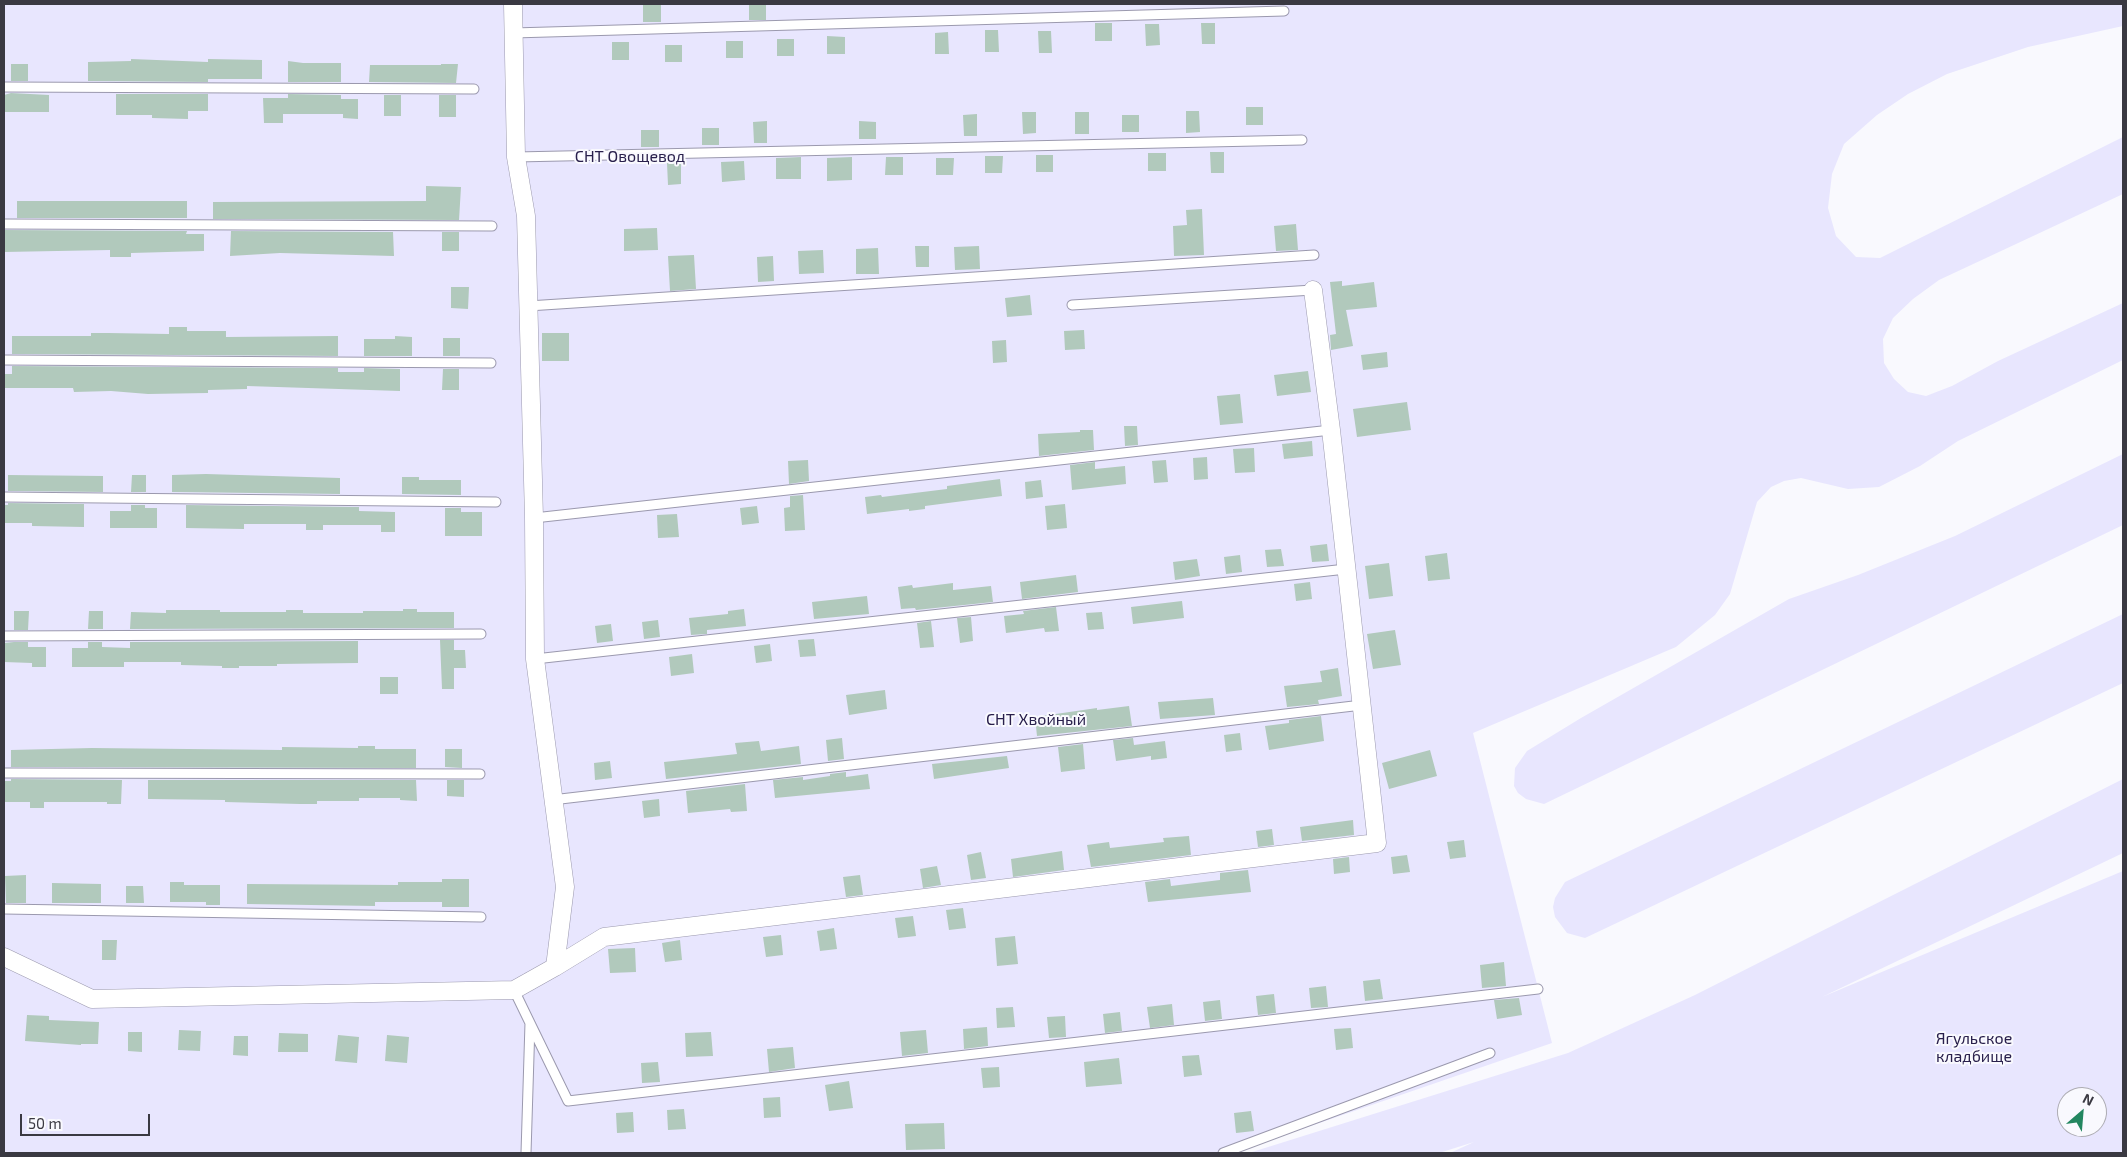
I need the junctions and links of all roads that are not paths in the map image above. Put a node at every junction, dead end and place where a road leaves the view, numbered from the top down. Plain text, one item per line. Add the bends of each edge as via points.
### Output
1 (513, 4) edge
2 (1284, 11) dead end
3 (513, 33) junction
4 (4, 87) edge
5 (474, 90) dead end
6 (1302, 140) dead end
7 (516, 157) junction
8 (4, 224) edge
9 (492, 226) dead end
10 (1314, 255) dead end
11 (1313, 290) joint
12 (1072, 305) dead end
13 (528, 306) junction
14 (4, 360) edge
15 (491, 363) dead end
16 (1331, 430) junction
17 (4, 497) edge
18 (496, 502) dead end
19 (534, 518) junction
20 (1346, 569) junction
21 (481, 634) dead end
22 (4, 636) edge
23 (535, 659) junction
24 (1362, 705) junction
25 (4, 773) edge
26 (480, 774) dead end
27 (552, 800) junction
28 (4, 909) edge
29 (481, 917) dead end
30 (4, 958) edge
31 (554, 967) junction
32 (1538, 989) dead end
33 (514, 990) junction
34 (530, 1023) junction
35 (1490, 1053) dead end
36 (526, 1153) edge
37 (1223, 1153) edge

1 - 3 street
2 - 3 lane
3 - 7 street
4 - 5 lane
6 - 7 lane
7 - 13 street via 526,216
8 - 9 lane
10 - 13 lane
11 - 12 lane
11 - 16 street
13 - 19 street
14 - 15 lane
16 - 19 lane
16 - 20 street
17 - 18 lane
19 - 23 street
20 - 23 lane
20 - 24 street
21 - 22 lane
23 - 27 street
24 - 27 lane
24 - 31 street via 1377,843 604,937
25 - 26 lane
27 - 31 street via 565,887
28 - 29 lane
30 - 33 street via 92,999
31 - 33 street
32 - 34 lane via 568,1101
33 - 34 lane
34 - 36 lane
35 - 37 lane

